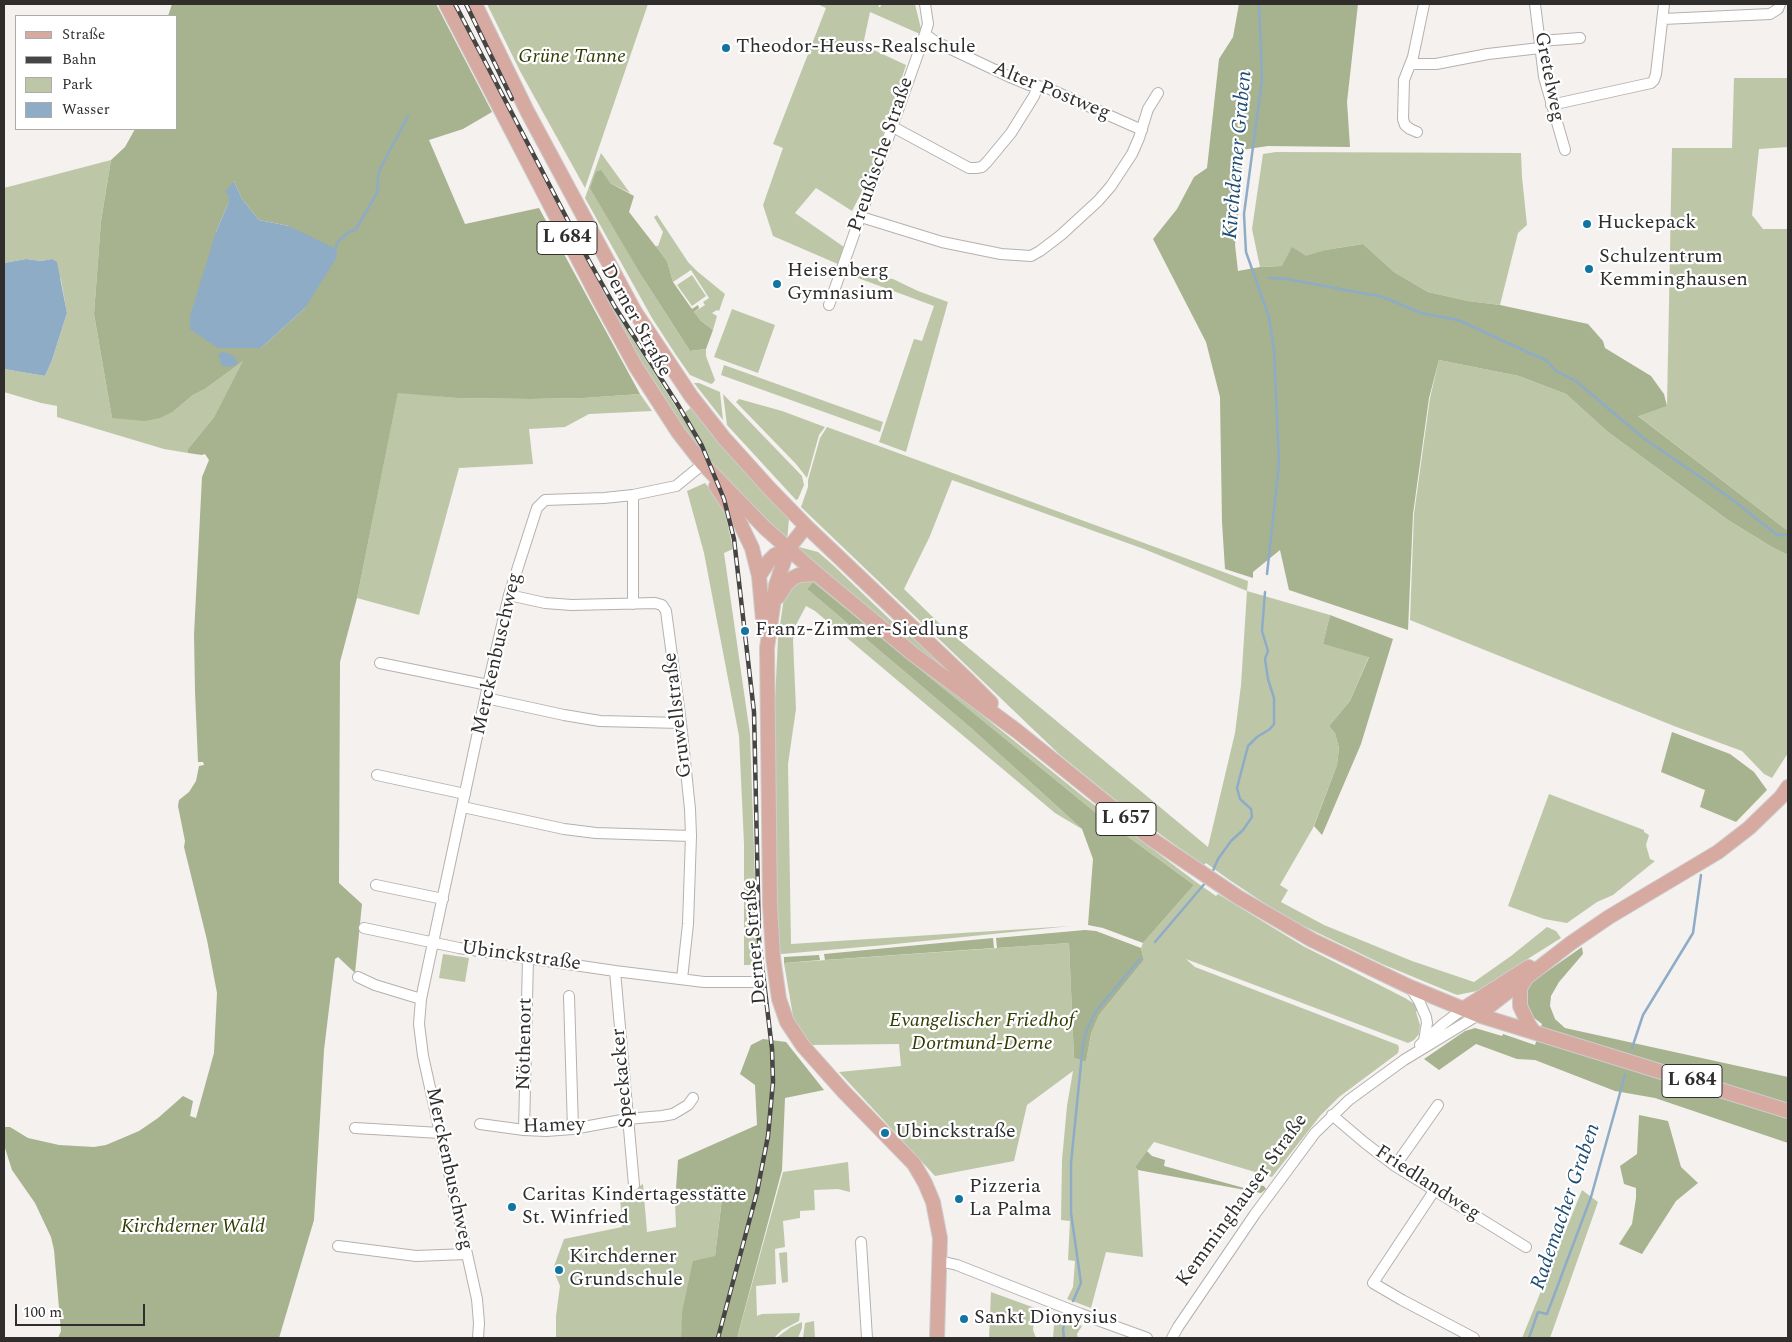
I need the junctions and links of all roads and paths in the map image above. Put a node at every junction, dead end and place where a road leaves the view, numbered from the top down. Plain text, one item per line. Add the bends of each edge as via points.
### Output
1 (446, 4) edge
2 (475, 4) edge
3 (925, 4) edge
4 (1424, 4) edge
5 (1535, 4) edge
6 (1664, 4) edge
7 (1780, 4) edge
8 (1663, 19) junction
9 (924, 34) junction
10 (1580, 38) dead end
11 (1540, 45) junction
12 (1411, 64) junction
13 (1038, 86) junction
14 (1158, 93) dead end
15 (1551, 105) junction
16 (892, 127) junction
17 (1142, 130) junction
18 (1417, 132) dead end
19 (1565, 150) dead end
20 (862, 217) junction
21 (829, 305) dead end
22 (703, 464) junction
23 (633, 495) junction
24 (806, 526) junction
25 (788, 549) junction
26 (817, 574) junction
27 (760, 576) junction
28 (509, 595) junction
29 (633, 604) junction
30 (773, 604) junction
31 (767, 648) junction
32 (380, 663) dead end
33 (488, 685) junction
34 (486, 698) junction
35 (681, 722) junction
36 (1017, 731) junction
37 (377, 776) dead end
38 (465, 794) junction
39 (1786, 796) edge
40 (463, 807) junction
41 (690, 836) junction
42 (376, 885) dead end
43 (443, 899) junction
44 (364, 928) dead end
45 (434, 943) junction
46 (1571, 943) junction
47 (528, 958) junction
48 (615, 971) junction
49 (358, 977) dead end
50 (682, 979) junction
51 (1524, 980) junction
52 (758, 982) dead end
53 (1410, 987) junction
54 (569, 996) dead end
55 (421, 1000) junction
56 (1464, 1009) junction
57 (1478, 1014) junction
58 (1534, 1032) junction
59 (1424, 1042) junction
60 (1404, 1060) junction
61 (693, 1098) dead end
62 (1438, 1105) dead end
63 (1788, 1111) edge
64 (1332, 1116) junction
65 (627, 1119) junction
66 (480, 1124) dead end
67 (354, 1128) dead end
68 (573, 1129) junction
69 (524, 1130) junction
70 (440, 1133) junction
71 (1395, 1166) junction
72 (634, 1185) dead end
73 (1434, 1190) junction
74 (861, 1242) dead end
75 (338, 1246) dead end
76 (1526, 1247) dead end
77 (466, 1254) junction
78 (940, 1261) junction
79 (478, 1338) edge
80 (867, 1338) edge
81 (936, 1338) edge
82 (1147, 1338) edge
83 (1172, 1338) edge
84 (1474, 1338) edge

1 - 22 main road, Derner Straße / L 684 via 636,367
2 - 24 main road, Derner Straße / L 684 via 553,160 636,312 672,370 724,438
3 - 9 street, Preußische Straße via 928,24
4 - 12 street
5 - 11 street, Gretelweg
6 - 8 street
7 - 8 street via 1770,14
8 - 15 street via 1654,80
9 - 13 street, Alter Postweg via 970,59
9 - 16 street, Preußische Straße
10 - 11 street
11 - 12 street via 1436,64
11 - 15 street, Gretelweg
12 - 18 street via 1404,80 1404,119 1405,125
13 - 16 street via 1011,133 982,167 969,168
13 - 17 street, Alter Postweg
14 - 17 street via 1148,109
15 - 19 street, Gretelweg
16 - 20 street, Preußische Straße
17 - 20 street via 1132,154 1098,201 1061,235 1031,256 1001,254 942,242
20 - 21 street, Preußische Straße
22 - 23 street, Merckenbuschweg via 676,486
22 - 25 main road, L 684
22 - 27 main road via 747,535
23 - 28 street, Merckenbuschweg via 551,498 540,503
23 - 29 street
24 - 25 main road
24 - 36 main road, L 657 via 968,679
25 - 26 main road, L 657
25 - 27 main road via 768,560
25 - 30 main road, Derner Straße
26 - 30 main road via 799,574 793,578
26 - 36 main road, L 657 via 913,654
27 - 31 main road
28 - 29 street, Gruwellstraße via 572,605
28 - 33 street, Merckenbuschweg
29 - 35 street, Gruwellstraße via 655,603 666,611
30 - 31 main road, Derner Straße
31 - 78 main road, Derner Straße via 771,931 782,1012 812,1058 914,1164 933,1202 940,1238
32 - 33 street
33 - 34 street, Merckenbuschweg
34 - 35 street via 600,721
34 - 38 street, Merckenbuschweg
35 - 41 street, Gruwellstraße
36 - 53 main road, L 657 via 1122,816 1222,887 1312,940
37 - 38 street
38 - 40 street, Merckenbuschweg
39 - 46 main road, Kemminghauser Straße via 1718,852
40 - 41 street via 564,829
40 - 43 street, Merckenbuschweg
41 - 50 street, Gruwellstraße via 688,924
42 - 43 street
43 - 45 street, Merckenbuschweg
44 - 45 street
45 - 47 street, Ubinckstraße
45 - 55 street, Merckenbuschweg
46 - 51 main road, Kemminghauser Straße
46 - 56 main road, Kemminghauser Straße
47 - 48 street, Ubinckstraße
47 - 69 street, Nöthenort
48 - 50 street, Ubinckstraße
48 - 65 street, Speckacker
49 - 55 street
50 - 52 street, Ubinckstraße
51 - 57 main road, Kemminghauser Straße
51 - 58 main road via 1520,988 1520,1006
53 - 56 main road, L 657
53 - 59 street via 1426,1017
54 - 68 street
55 - 70 street, Merckenbuschweg via 419,1024 423,1056
56 - 57 main road, L 657
56 - 59 street, Kemminghauser Straße
57 - 58 main road, L 684
57 - 60 street, Kemminghauser Straße
58 - 63 main road, L 684
59 - 60 street, Kemminghauser Straße
60 - 64 street, Kemminghauser Straße
61 - 65 street, Hamey via 673,1114
62 - 71 street
64 - 71 street, Friedlandweg
64 - 83 street, Kemminghauser Straße via 1306,1143 1280,1178
65 - 68 street, Hamey
65 - 72 street, Speckacker
66 - 69 street, Hamey
67 - 70 street
68 - 69 street, Hamey
70 - 77 street, Merckenbuschweg
71 - 73 street, Friedlandweg
73 - 76 street, Friedlandweg
73 - 84 street via 1373,1283
74 - 80 street
75 - 77 street via 416,1256
77 - 79 street, Merckenbuschweg via 477,1299
78 - 81 main road, Derner Straße
78 - 82 street

